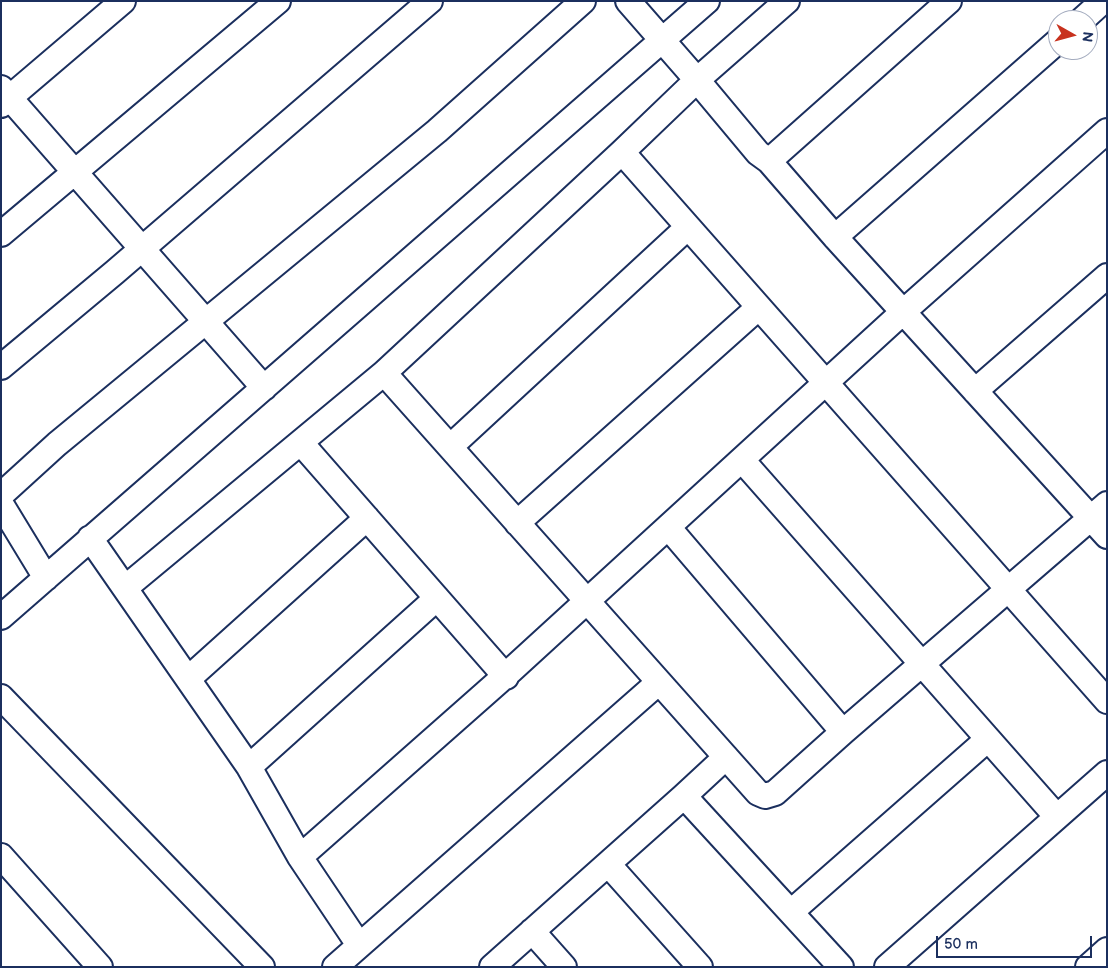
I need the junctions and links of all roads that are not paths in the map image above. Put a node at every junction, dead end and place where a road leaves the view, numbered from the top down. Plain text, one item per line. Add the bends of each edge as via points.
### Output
1 (124, 1) edge
2 (278, 1) edge
3 (430, 1) edge
4 (583, 1) edge
5 (628, 1) edge
6 (706, 1) edge
7 (787, 1) edge
8 (949, 1) edge
9 (1103, 1) edge
10 (1093, 10) edge
11 (662, 41) junction
12 (1048, 50) edge
13 (697, 80) junction
14 (4, 97) edge
15 (1107, 131) edge
16 (622, 152) junction
17 (769, 161) junction
18 (76, 173) junction
19 (688, 227) junction
20 (1, 234) edge
21 (835, 237) junction
22 (142, 249) junction
23 (1107, 276) edge
24 (759, 307) junction
25 (903, 312) junction
26 (206, 322) junction
27 (1, 368) edge
28 (384, 373) junction
29 (826, 383) junction
30 (264, 388) junction
31 (975, 391) junction
32 (301, 442) junction
33 (450, 447) junction
34 (742, 460) junction
35 (1, 494) edge
36 (1, 504) edge
37 (1099, 511) edge
38 (367, 518) junction
39 (517, 523) junction
40 (668, 527) junction
41 (1107, 536) edge
42 (90, 538) junction
43 (46, 578) junction
44 (125, 588) junction
45 (1008, 589) junction
46 (437, 598) junction
47 (587, 601) junction
48 (1, 617) edge
49 (922, 664) junction
50 (506, 677) junction
51 (188, 678) junction
52 (659, 682) junction
53 (1, 697) edge
54 (1107, 701) edge
55 (843, 732) junction
56 (988, 739) junction
57 (726, 757) junction
58 (249, 767) junction
59 (1107, 773) edge
60 (684, 796) junction
61 (1057, 817) junction
62 (1, 856) edge
63 (300, 857) junction
64 (608, 864) junction
65 (791, 912) junction
66 (532, 931) junction
67 (359, 945) junction
68 (1107, 950) edge
69 (100, 967) edge
70 (262, 967) edge
71 (335, 967) edge
72 (492, 967) edge
73 (564, 967) edge
74 (700, 967) edge
75 (840, 967) edge
76 (888, 967) edge
77 (1088, 967) edge

1 - 14 street
2 - 18 street
3 - 22 street
4 - 26 street via 437,131
5 - 11 street
6 - 11 street
7 - 13 street
8 - 17 street
9 - 10 street
11 - 13 street
11 - 30 street
12 - 21 street
13 - 16 street
13 - 17 street via 758,153
14 - 18 street
15 - 25 street
16 - 19 street
16 - 28 street
17 - 21 street
18 - 20 street
18 - 22 street
19 - 24 street
19 - 33 street
21 - 25 street
22 - 26 street
22 - 27 street
23 - 31 street
24 - 29 street
24 - 39 street
25 - 29 street
25 - 31 street
26 - 30 street
26 - 35 street
28 - 32 street
28 - 33 street
29 - 34 street
29 - 45 street
30 - 42 street
31 - 37 street
32 - 38 street
32 - 44 street
33 - 39 street
34 - 40 street
34 - 49 street
36 - 43 street
37 - 41 street
37 - 45 street
38 - 46 street
38 - 51 street
39 - 47 street
40 - 47 street
40 - 55 street
42 - 43 street
42 - 44 street
43 - 48 street
44 - 51 street
45 - 49 street
45 - 54 street
46 - 50 street
46 - 58 street
47 - 50 street
47 - 52 street
49 - 55 street
49 - 56 street
50 - 63 street
51 - 58 street
52 - 57 street
52 - 67 street
53 - 70 street
55 - 57 street via 775,793 765,796 758,793
56 - 61 street
56 - 65 street
57 - 60 street
58 - 63 street
59 - 61 street
60 - 64 street
60 - 65 street
61 - 76 street
62 - 69 street
63 - 67 street
64 - 66 street
64 - 74 street
65 - 75 street
66 - 72 street
66 - 73 street
67 - 71 street
68 - 77 street

